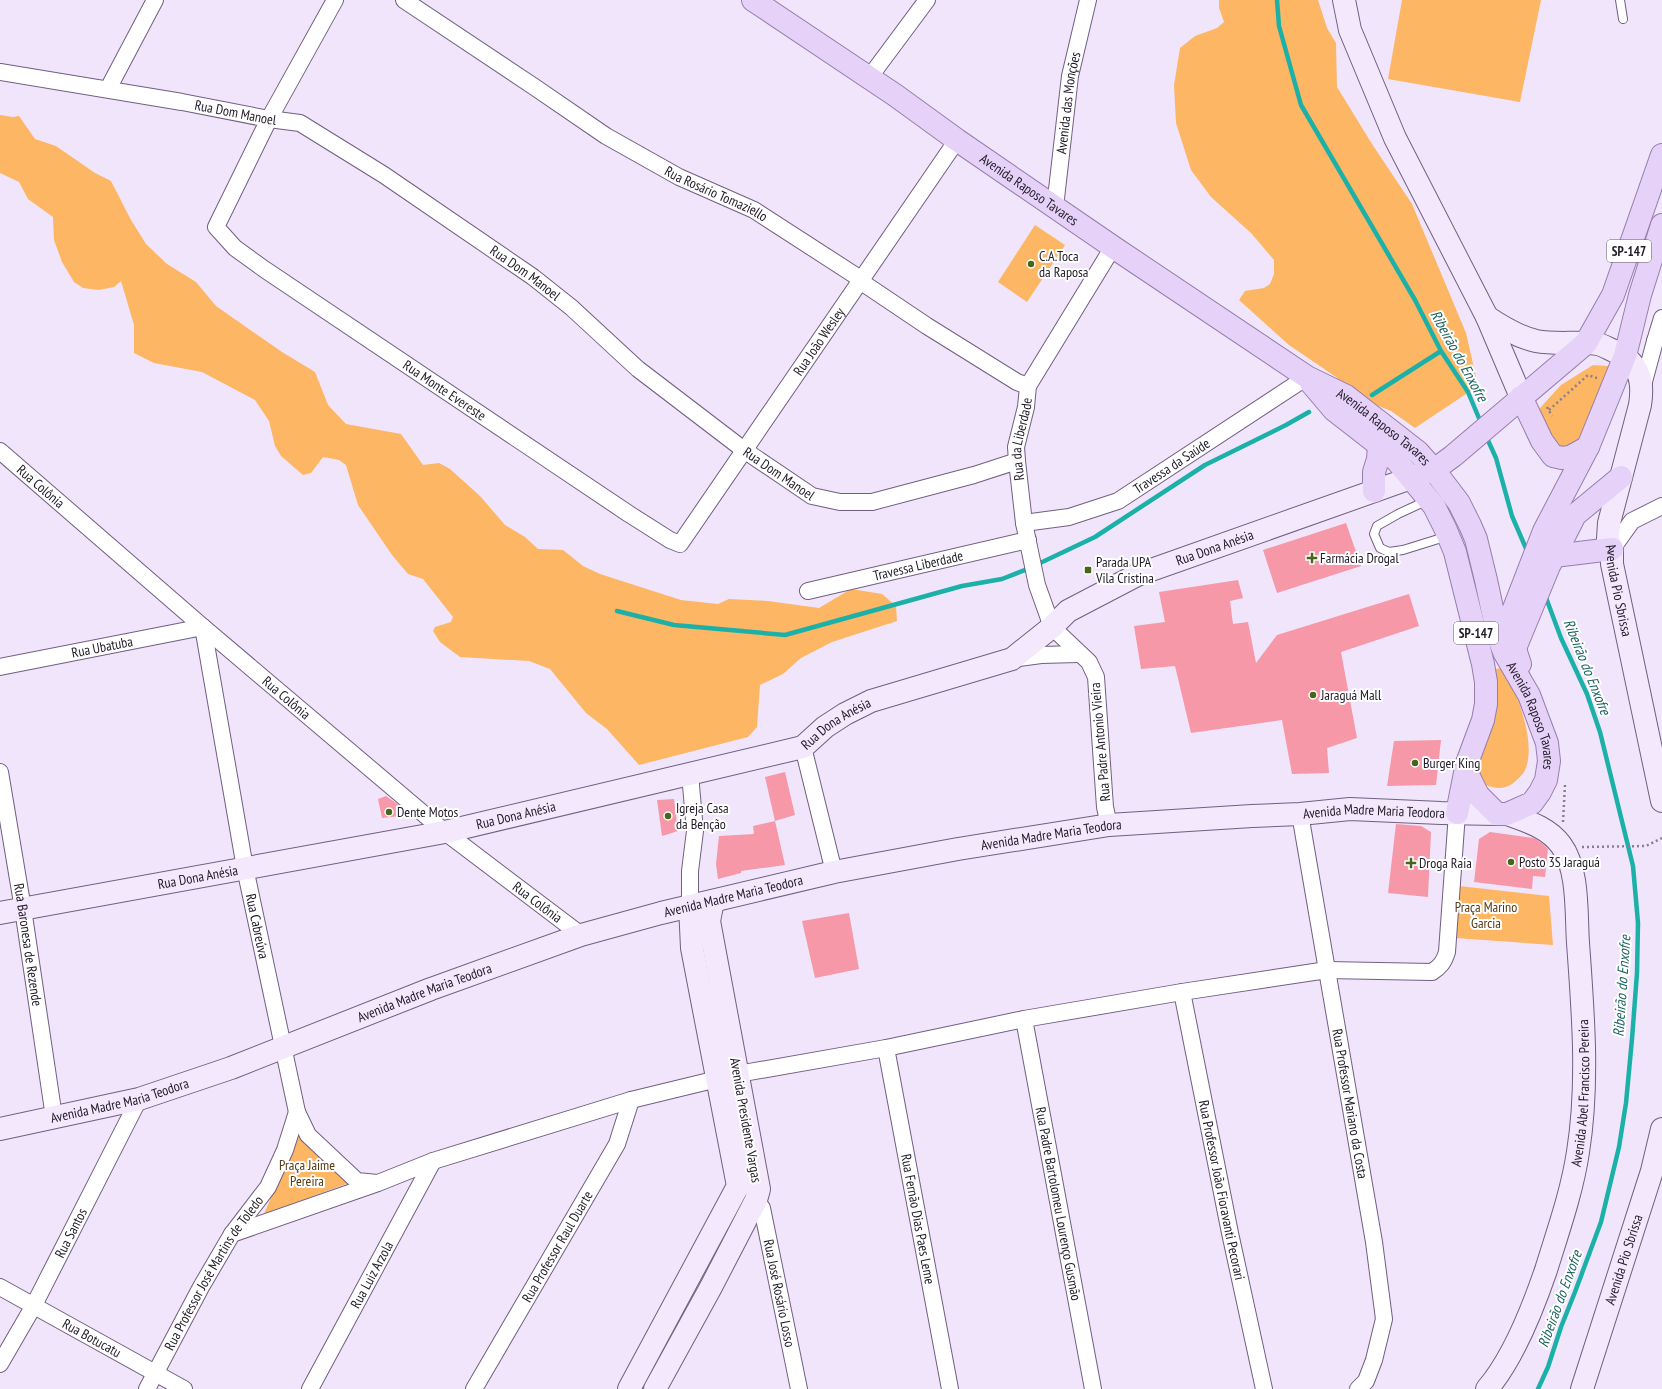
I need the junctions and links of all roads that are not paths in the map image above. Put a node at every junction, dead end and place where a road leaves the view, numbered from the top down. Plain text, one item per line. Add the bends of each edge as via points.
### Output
1 (155, 0) edge
2 (335, 0) edge
3 (404, 0) edge
4 (753, 0) edge
5 (927, 0) edge
6 (1088, 0) edge
7 (1344, 0) edge
8 (1620, 0) edge
9 (1623, 18) dead end
10 (0, 72) edge
11 (869, 78) junction
12 (108, 89) junction
13 (269, 119) junction
14 (957, 140) junction
15 (1662, 155) edge
16 (1055, 208) junction
17 (1662, 226) edge
18 (1113, 247) junction
19 (860, 281) junction
20 (1488, 316) junction
21 (1662, 318) edge
22 (1658, 339) edge
23 (1586, 343) junction
24 (1625, 356) junction
25 (1306, 377) junction
26 (1028, 386) junction
27 (1642, 390) junction
28 (1514, 404) junction
29 (1379, 445) junction
30 (1588, 447) junction
31 (744, 450) junction
32 (0, 451) edge
33 (1017, 461) junction
34 (1434, 470) junction
35 (1411, 478) junction
36 (1619, 487) junction
37 (1374, 491) junction
38 (1429, 499) junction
39 (1662, 506) edge
40 (1632, 521) junction
41 (1024, 523) junction
42 (1449, 536) junction
43 (680, 544) joint
44 (1029, 546) junction
45 (1612, 549) junction
46 (1552, 561) junction
47 (808, 591) dead end
48 (203, 627) junction
49 (1052, 627) junction
50 (1515, 649) junction
51 (1078, 654) junction
52 (1012, 659) junction
53 (0, 667) edge
54 (1529, 695) junction
55 (803, 747) junction
56 (1467, 763) junction
57 (0, 772) edge
58 (690, 774) junction
59 (1662, 801) edge
60 (1457, 813) junction
61 (1300, 814) junction
62 (1502, 814) junction
63 (1109, 825) junction
64 (445, 832) junction
65 (245, 868) junction
66 (834, 872) junction
67 (713, 900) junction
68 (690, 906) junction
69 (23, 909) junction
70 (0, 913) edge
71 (581, 935) junction
72 (1327, 970) junction
73 (1182, 992) junction
74 (1024, 1019) junction
75 (886, 1048) junction
76 (283, 1049) junction
77 (728, 1076) junction
78 (139, 1099) junction
79 (631, 1100) junction
80 (297, 1112) junction
81 (54, 1117) junction
82 (0, 1129) edge
83 (1662, 1129) edge
84 (433, 1161) junction
85 (378, 1183) junction
86 (756, 1200) junction
87 (232, 1234) junction
88 (0, 1288) edge
89 (34, 1307) junction
90 (0, 1364) edge
91 (156, 1372) junction
92 (147, 1389) edge
93 (184, 1389) edge
94 (310, 1389) edge
95 (474, 1389) edge
96 (629, 1389) edge
97 (655, 1389) edge
98 (799, 1389) edge
99 (950, 1389) edge
100 (1093, 1389) edge
101 (1264, 1389) edge
102 (1358, 1389) edge
103 (1487, 1389) edge
104 (1582, 1389) edge

1 - 12 street
2 - 13 street
3 - 19 street, Rua Rosário Tomaziello via 606,136 679,177 754,210
4 - 11 main road, Avenida Raposo Tavares
5 - 11 street
6 - 16 street, Avenida das Monções via 1070,76
7 - 20 street via 1350,30 1395,138
8 - 9 lane
10 - 12 street, Rua Dom Manoel
11 - 14 main road, Avenida Raposo Tavares
12 - 13 street, Rua Dom Manoel
13 - 31 street, Rua Dom Manoel via 300,123 384,175 533,276 638,369
13 - 43 street, Rua Monte Evereste via 216,227 235,248 330,315 629,514
14 - 16 main road, Avenida Raposo Tavares
14 - 19 street, Rua João Wesley
15 - 23 main road, SP-147 via 1613,295
16 - 18 main road, Avenida Raposo Tavares
17 - 24 main road, SP-147 via 1640,295
18 - 25 main road, Avenida Raposo Tavares
18 - 26 street, Rua da Liberdade
19 - 26 street, Rua Rosário Tomaziello via 1017,382
19 - 31 street, Rua João Wesley
20 - 23 street, Avenida Pio Sbrissa via 1502,327 1535,340 1565,344
20 - 28 street
21 - 22 street
22 - 27 street
23 - 24 street, Avenida Pio Sbrissa via 1599,344
23 - 28 main road, SP-147
24 - 27 street, Avenida Pio Sbrissa via 1638,372
24 - 30 main road
25 - 29 main road, Avenida Raposo Tavares via 1334,410
25 - 34 main road, Avenida Raposo Tavares via 1346,396 1418,452
25 - 41 street, Travessa da Saúde via 1118,501 1068,517
26 - 33 street, Rua da Liberdade via 1026,407 1016,447
27 - 36 street, Avenida Pio Sbrissa
28 - 30 main road via 1553,456 1570,457
28 - 34 main road, SP-147
29 - 35 main road, Avenida Raposo Tavares
29 - 37 main road via 1374,472
30 - 50 main road via 1544,532 1512,611
31 - 33 street, Rua Dom Manoel via 812,496 840,502 872,502
31 - 43 street, Rua João Wesley
32 - 48 street, Rua Colônia
33 - 41 street, Rua da Liberdade
34 - 35 main road, Rua Dona Anésia / SP-147
34 - 54 main road, Avenida Raposo Tavares via 1459,503 1476,539 1498,636 1504,652
35 - 37 street, Rua Dona Anésia
35 - 38 main road, Avenida Raposo Tavares / SP-147
36 - 40 street via 1622,510
36 - 45 street, Avenida Pio Sbrissa via 1609,528 1608,539
36 - 46 main road via 1575,515
37 - 49 street, Rua Dona Anésia via 1137,574 1068,611
38 - 42 main road, Avenida Raposo Tavares / SP-147
38 - 42 lane via 1377,526 1374,534 1380,548 1389,552 1403,550
39 - 40 street
40 - 45 street
41 - 44 street, Rua da Liberdade
42 - 56 main road, Avenida Raposo Tavares / SP-147 via 1472,618 1486,682 1486,704
44 - 47 street, Travessa Liberdade
44 - 49 street, Rua da Liberdade via 1037,585
45 - 46 main road
45 - 59 street, Avenida Pio Sbrissa via 1612,564
46 - 50 main road
48 - 53 street, Rua Ubatuba
48 - 64 street, Rua Colônia
48 - 65 street, Rua Cabreúva
49 - 51 street, Rua Padre Antonio Vieira
49 - 52 street, Rua Dona Anésia
50 - 54 main road
51 - 52 street, Rua Dona Anésia
51 - 63 street, Rua Padre Antonio Vieira via 1088,662 1096,677 1105,807
52 - 55 street, Rua Dona Anésia via 871,702 844,714
54 - 62 main road, Avenida Raposo Tavares via 1547,743 1549,761 1546,780 1532,802
55 - 58 street, Rua Dona Anésia
55 - 66 street
56 - 60 main road, Avenida Raposo Tavares
56 - 62 main road via 1473,787 1485,803
57 - 69 street, Rua Baronesa de Rezende
58 - 64 street, Rua Dona Anésia
58 - 68 street via 695,831 690,871
60 - 61 street, Avenida Madre Maria Teodora via 1350,809
60 - 62 street, Avenida Madre Maria Teodora
60 - 72 street via 1447,952 1440,967 1432,972 1420,973
61 - 63 street, Avenida Madre Maria Teodora
61 - 72 street, Rua Professor Mariano da Costa
62 - 103 street, Avenida Abel Francisco Pereira via 1537,825 1552,835 1561,844 1570,861 1574,882 1585,1083 1578,1152 1565,1210 1535,1299 1518,1339
63 - 66 street, Avenida Madre Maria Teodora
64 - 65 street, Rua Dona Anésia
64 - 71 street, Rua Colônia
65 - 69 street, Rua Dona Anésia
65 - 76 street, Rua Cabreúva
66 - 67 street, Avenida Madre Maria Teodora
67 - 68 street, Avenida Madre Maria Teodora
67 - 77 street, Avenida Presidente Vargas via 709,921
68 - 71 street, Avenida Madre Maria Teodora
68 - 77 street, Avenida Presidente Vargas via 692,948
69 - 70 street, Rua Dona Anésia
69 - 81 street, Rua Baronesa de Rezende
71 - 76 street, Avenida Madre Maria Teodora via 431,989
72 - 73 street
72 - 102 street, Rua Professor Mariano da Costa via 1374,1242 1384,1319 1374,1360 1366,1381
73 - 74 street
73 - 101 street, Rua Professor João Fioravanti Pecorari
74 - 75 street
74 - 100 street, Rua Padre Bartolomeu Lourenço Gusmão
75 - 77 street
75 - 99 street, Rua Fernão Dias Paes Leme
76 - 78 street, Avenida Madre Maria Teodora
76 - 80 street, Rua Cabreúva
77 - 79 street
77 - 86 street, Avenida Presidente Vargas via 759,1182
77 - 96 street, Avenida Presidente Vargas via 738,1186
78 - 81 street, Avenida Madre Maria Teodora
78 - 89 street, Rua Santos
79 - 84 street
79 - 95 street, Rua Professor Raul Duarte via 617,1144
80 - 85 street, Rua Cabreúva via 308,1135 357,1180
80 - 87 street, Rua Professor José Martins de Toledo via 285,1150 268,1187
81 - 82 street, Avenida Madre Maria Teodora
83 - 104 street, Avenida Pio Sbrissa via 1652,1171
84 - 85 street
84 - 94 street, Rua Luiz Arzola
85 - 87 street
86 - 97 street, Avenida Presidente Vargas
86 - 98 street, Rua José Rosário Losso via 762,1208
87 - 91 street, Rua Professor José Martins de Toledo
88 - 89 street, Rua Botucatu
89 - 90 street, Rua Santos
89 - 91 street, Rua Botucatu
91 - 92 street, Rua Professor José Martins de Toledo
91 - 93 street, Rua Botucatu

